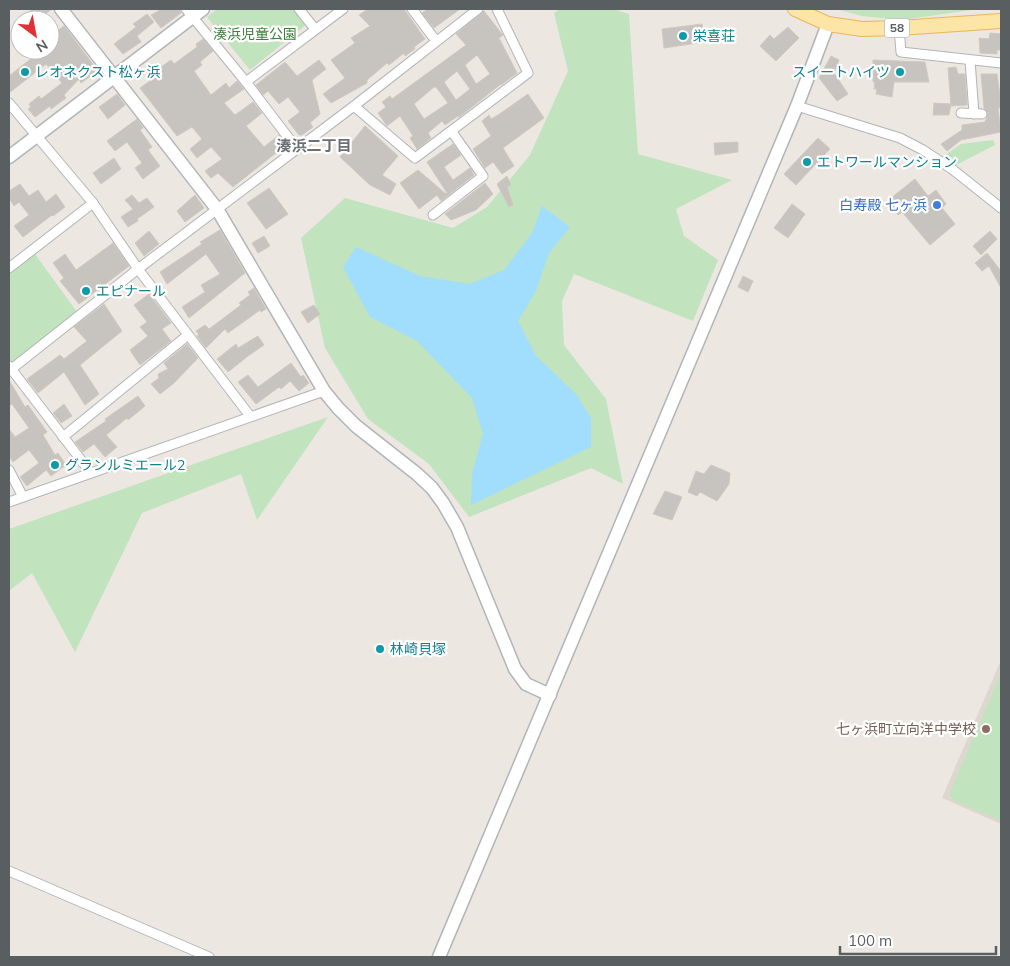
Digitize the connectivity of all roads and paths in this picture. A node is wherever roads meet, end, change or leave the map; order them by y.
1 (61, 9) edge
2 (203, 9) edge
3 (299, 9) edge
4 (342, 9) edge
5 (412, 9) edge
6 (478, 9) edge
7 (497, 9) edge
8 (795, 9) edge
9 (189, 13) edge
10 (1001, 21) edge
11 (828, 24) junction
12 (899, 28) junction
13 (315, 29) junction
14 (436, 41) junction
15 (970, 60) junction
16 (1001, 63) edge
17 (114, 77) junction
18 (246, 82) junction
19 (9, 103) edge
20 (354, 106) junction
21 (797, 106) junction
22 (961, 114) dead end
23 (452, 132) junction
24 (35, 136) junction
25 (297, 149) junction
26 (9, 157) edge
27 (93, 203) junction
28 (1001, 208) edge
29 (217, 209) junction
30 (433, 214) dead end
31 (9, 268) edge
32 (138, 269) junction
33 (188, 336) junction
34 (10, 368) edge
35 (324, 391) junction
36 (250, 416) junction
37 (63, 437) junction
38 (9, 470) edge
39 (91, 473) junction
40 (23, 497) junction
41 (9, 502) edge
42 (550, 696) junction
43 (9, 871) edge
44 (209, 957) edge
45 (439, 957) edge

1 - 17 street
2 - 9 street
3 - 13 street
4 - 13 street
5 - 14 street
6 - 14 street
7 - 23 street
8 - 11 main road, 58
9 - 17 street
9 - 18 street
10 - 12 main road, 58
11 - 12 main road, 58
11 - 21 street
12 - 15 street
13 - 18 street
14 - 20 street
15 - 16 street
15 - 22 street
17 - 24 street
17 - 29 street
18 - 25 street
19 - 24 street
20 - 23 street
20 - 25 street
21 - 28 street
21 - 42 street
23 - 30 street
24 - 26 street
24 - 27 street
25 - 29 street
27 - 31 street
27 - 32 street
29 - 32 street
29 - 35 street
32 - 33 street
32 - 34 street
33 - 36 street
33 - 37 street
34 - 37 street
35 - 36 street
35 - 42 street
36 - 39 street
37 - 39 street
38 - 40 street
39 - 40 street
40 - 41 street
42 - 45 street
43 - 44 street

